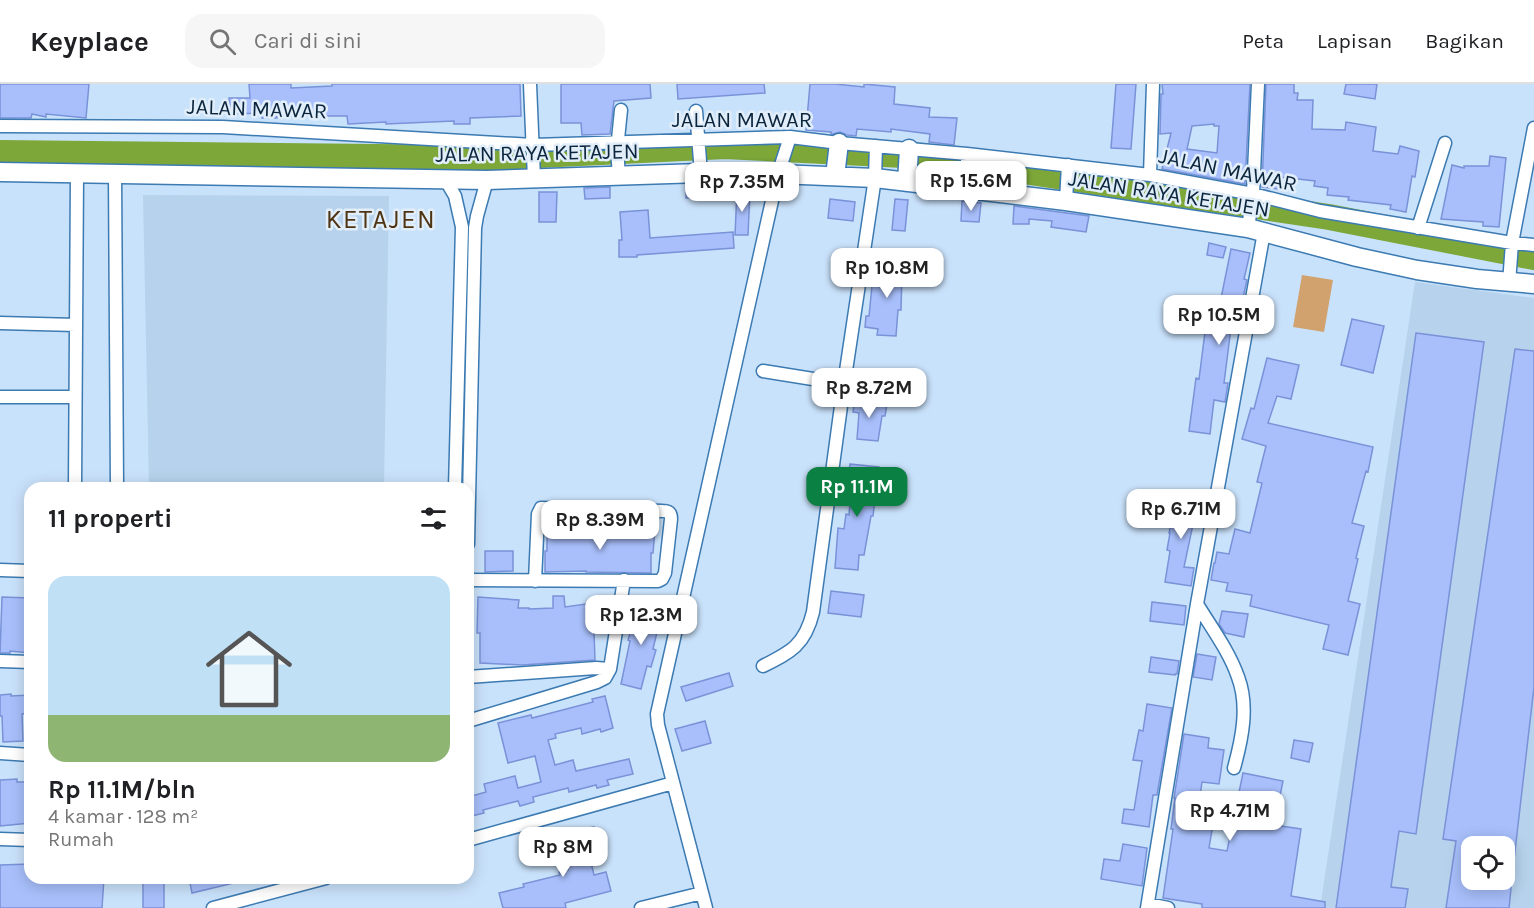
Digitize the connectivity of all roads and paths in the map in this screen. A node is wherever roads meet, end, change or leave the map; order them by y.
1 (530, 84) edge
2 (1153, 84) edge
3 (1258, 84) edge
4 (621, 110) dead end
5 (696, 111) dead end
6 (0, 126) edge
7 (1534, 128) edge
8 (789, 141) junction
9 (1445, 143) dead end
10 (698, 144) junction
11 (617, 146) junction
12 (533, 148) junction
13 (876, 149) junction
14 (909, 150) junction
15 (967, 157) junction
16 (837, 159) junction
17 (700, 167) junction
18 (780, 168) junction
19 (1068, 168) junction
20 (0, 172) edge
21 (618, 172) junction
22 (875, 172) junction
23 (115, 173) junction
24 (76, 174) junction
25 (1150, 175) junction
26 (533, 176) junction
27 (907, 177) junction
28 (445, 179) junction
29 (487, 180) junction
30 (966, 182) junction
31 (1066, 194) junction
32 (1252, 199) junction
33 (1254, 226) junction
34 (462, 227) junction
35 (475, 228) junction
36 (1418, 228) junction
37 (1534, 245) edge
38 (1512, 247) junction
39 (1509, 277) junction
40 (1534, 284) edge
41 (0, 323) edge
42 (76, 325) junction
43 (763, 371) dead end
44 (844, 384) junction
45 (75, 397) junction
46 (0, 398) edge
47 (75, 482) edge
48 (117, 482) edge
49 (455, 482) edge
50 (469, 482) edge
51 (0, 570) edge
52 (24, 571) edge
53 (474, 580) edge
54 (624, 580) junction
55 (535, 581) junction
56 (1197, 604) junction
57 (0, 661) edge
58 (24, 662) edge
59 (763, 666) dead end
60 (610, 669) junction
61 (474, 677) edge
62 (474, 719) edge
63 (0, 753) edge
64 (24, 755) edge
65 (1234, 768) dead end
66 (673, 783) junction
67 (474, 838) edge
68 (0, 839) edge
69 (24, 840) edge
70 (303, 884) edge
71 (702, 893) junction
72 (1147, 906) edge
73 (213, 908) edge
74 (641, 908) edge
75 (705, 908) edge
76 (1168, 908) edge

1 - 12 street
2 - 25 street
3 - 32 street
4 - 11 street
5 - 10 street
6 - 12 street, JALAN MAWAR
7 - 38 street
8 - 10 street, JALAN MAWAR
8 - 16 street, JALAN MAWAR
8 - 18 street
9 - 36 street
10 - 11 street, JALAN MAWAR
10 - 17 street
11 - 12 street, JALAN MAWAR
11 - 21 street
12 - 26 street
13 - 14 street, JALAN MAWAR
13 - 16 street, JALAN MAWAR
13 - 22 street
14 - 15 street, JALAN MAWAR
14 - 27 street
15 - 19 street, JALAN MAWAR
15 - 30 street
16 - 18 street, JALAN RAYA KETAJEN
16 - 22 street, JALAN RAYA KETAJEN
17 - 18 street, JALAN RAYA KETAJEN
17 - 21 street, JALAN RAYA KETAJEN
18 - 66 street
19 - 25 street, JALAN MAWAR
19 - 31 street
20 - 24 street, JALAN RAYA KETAJEN
21 - 26 street, JALAN RAYA KETAJEN
22 - 27 street, JALAN RAYA KETAJEN
22 - 44 street
23 - 24 street, JALAN RAYA KETAJEN
23 - 28 street, JALAN RAYA KETAJEN
23 - 48 street
24 - 42 street
25 - 32 street, JALAN MAWAR
26 - 29 street, JALAN RAYA KETAJEN
27 - 30 street, JALAN RAYA KETAJEN
28 - 29 street, JALAN RAYA KETAJEN
28 - 34 street
29 - 35 street
30 - 31 street, JALAN RAYA KETAJEN
31 - 33 street, JALAN RAYA KETAJEN
32 - 33 street
32 - 36 street, JALAN MAWAR
33 - 39 street, JALAN RAYA KETAJEN
33 - 56 street
34 - 35 street
34 - 49 street
35 - 50 street
36 - 38 street, JALAN MAWAR
37 - 38 street, JALAN MAWAR
38 - 39 street
39 - 40 street, JALAN RAYA KETAJEN
41 - 42 street
42 - 45 street
43 - 44 street
44 - 59 street
45 - 46 street
45 - 47 street
51 - 52 street
53 - 55 street
54 - 55 street
54 - 55 street
54 - 60 street
56 - 65 street
56 - 72 street
57 - 58 street
60 - 61 street
60 - 62 street
63 - 64 street
66 - 67 street
66 - 71 street
68 - 69 street
70 - 73 street
71 - 74 street
71 - 75 street
72 - 76 street

